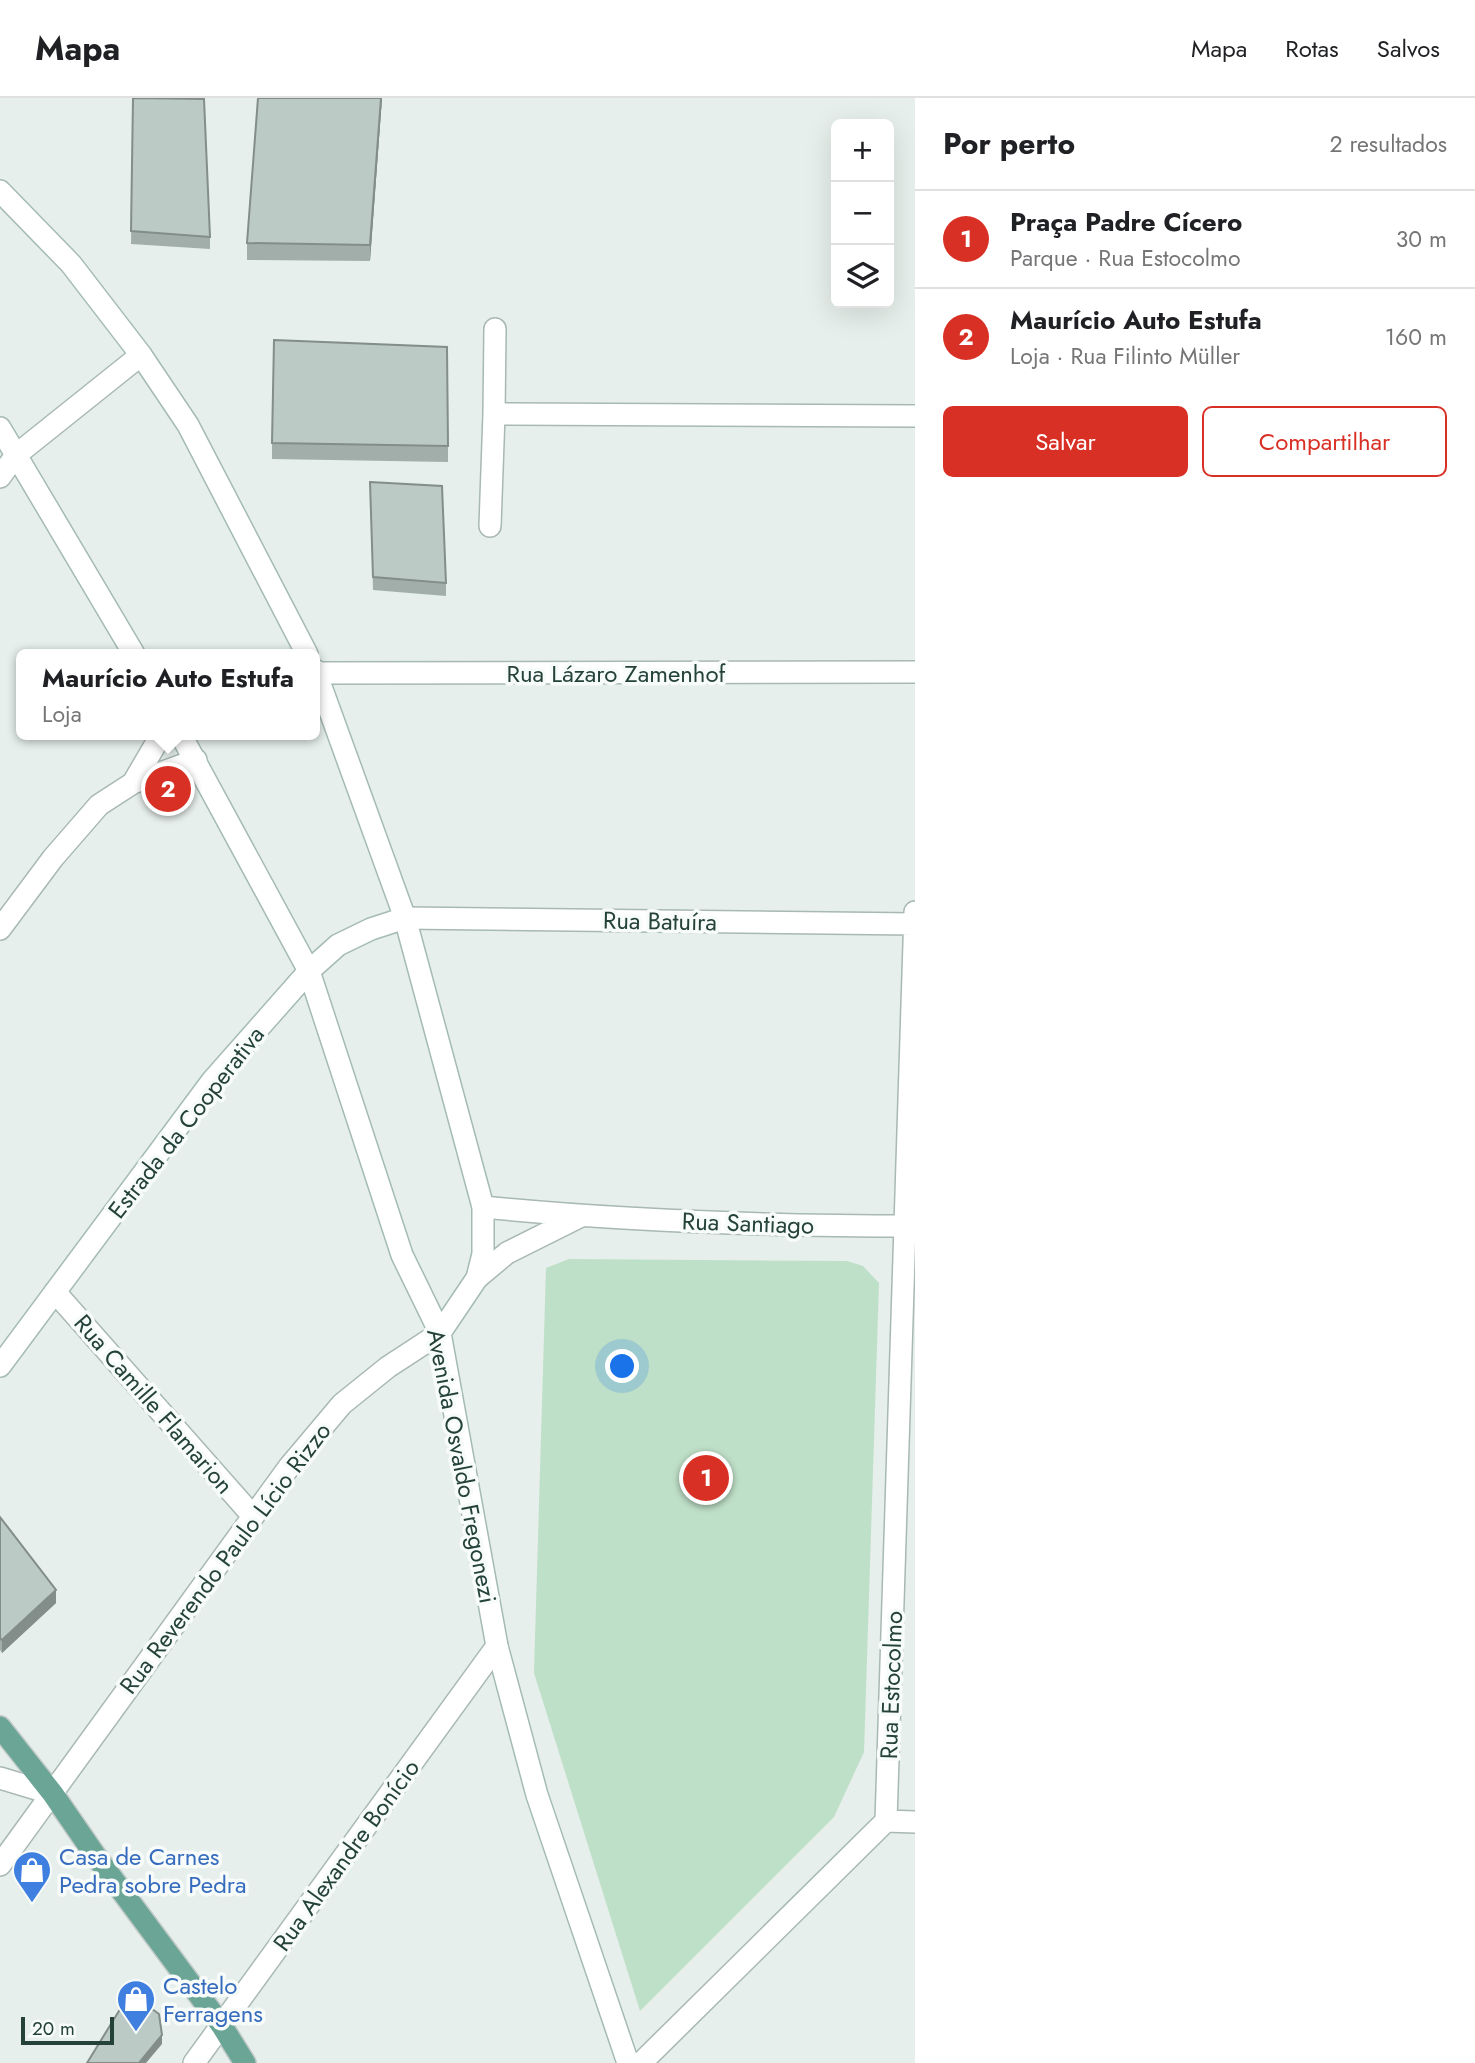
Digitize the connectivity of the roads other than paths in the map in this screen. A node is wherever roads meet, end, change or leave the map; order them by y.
1 (0, 191) edge
2 (495, 329) dead end
3 (141, 355) junction
4 (494, 414) junction
5 (915, 416) edge
6 (0, 428) edge
7 (16, 455) junction
8 (0, 477) edge
9 (490, 526) dead end
10 (131, 649) edge
11 (304, 649) edge
12 (320, 666) edge
13 (915, 672) edge
14 (320, 685) edge
15 (158, 740) edge
16 (184, 740) edge
17 (196, 760) junction
18 (133, 783) junction
19 (405, 918) junction
20 (915, 920) edge
21 (0, 929) edge
22 (309, 971) junction
23 (483, 1207) junction
24 (581, 1216) junction
25 (910, 1226) edge
26 (477, 1278) junction
27 (55, 1292) junction
28 (440, 1332) junction
29 (0, 1366) edge
30 (252, 1515) junction
31 (906, 1520) edge
32 (497, 1647) junction
33 (0, 1727) edge
34 (0, 1778) edge
35 (53, 1794) junction
36 (886, 1821) junction
37 (915, 1822) edge
38 (0, 1865) edge
39 (222, 2026) junction
40 (194, 2063) edge
41 (245, 2063) edge
42 (628, 2063) edge
43 (641, 2063) edge

1 - 3 street
2 - 4 street
3 - 7 street
3 - 11 street
4 - 5 street
4 - 9 street
6 - 7 street
7 - 8 street
7 - 10 street
12 - 13 street, Rua Lázaro Zamenhof
14 - 19 street
15 - 18 street
16 - 17 street, Avenida Osvaldo Fregonezi
17 - 18 street
17 - 22 street, Avenida Osvaldo Fregonezi
18 - 21 street
19 - 20 street, Rua Batuíra
19 - 22 street, Estrada da Cooperativa
19 - 23 street
20 - 25 street, Rua Estocolmo
22 - 27 street, Estrada da Cooperativa
22 - 28 street, Avenida Osvaldo Fregonezi
23 - 24 street, Rua Santiago
23 - 26 street
24 - 25 street, Rua Santiago
24 - 26 street, Rua Santiago
25 - 31 street, Rua Estocolmo
26 - 28 street, Rua Reverendo Paulo Lício Rizzo
27 - 29 street, Estrada da Cooperativa
27 - 30 street, Rua Camille Flamarion
28 - 30 street, Rua Reverendo Paulo Lício Rizzo
28 - 32 street, Avenida Osvaldo Fregonezi
30 - 35 street, Rua Reverendo Paulo Lício Rizzo
31 - 36 street, Rua Estocolmo
32 - 39 street, Rua Alexandre Bonício
32 - 42 street, Avenida Osvaldo Fregonezi
33 - 35 main road
34 - 35 street
35 - 38 street, Rua Reverendo Paulo Lício Rizzo
35 - 39 main road
36 - 37 street
36 - 43 street
39 - 40 street, Rua Alexandre Bonício
39 - 41 main road

